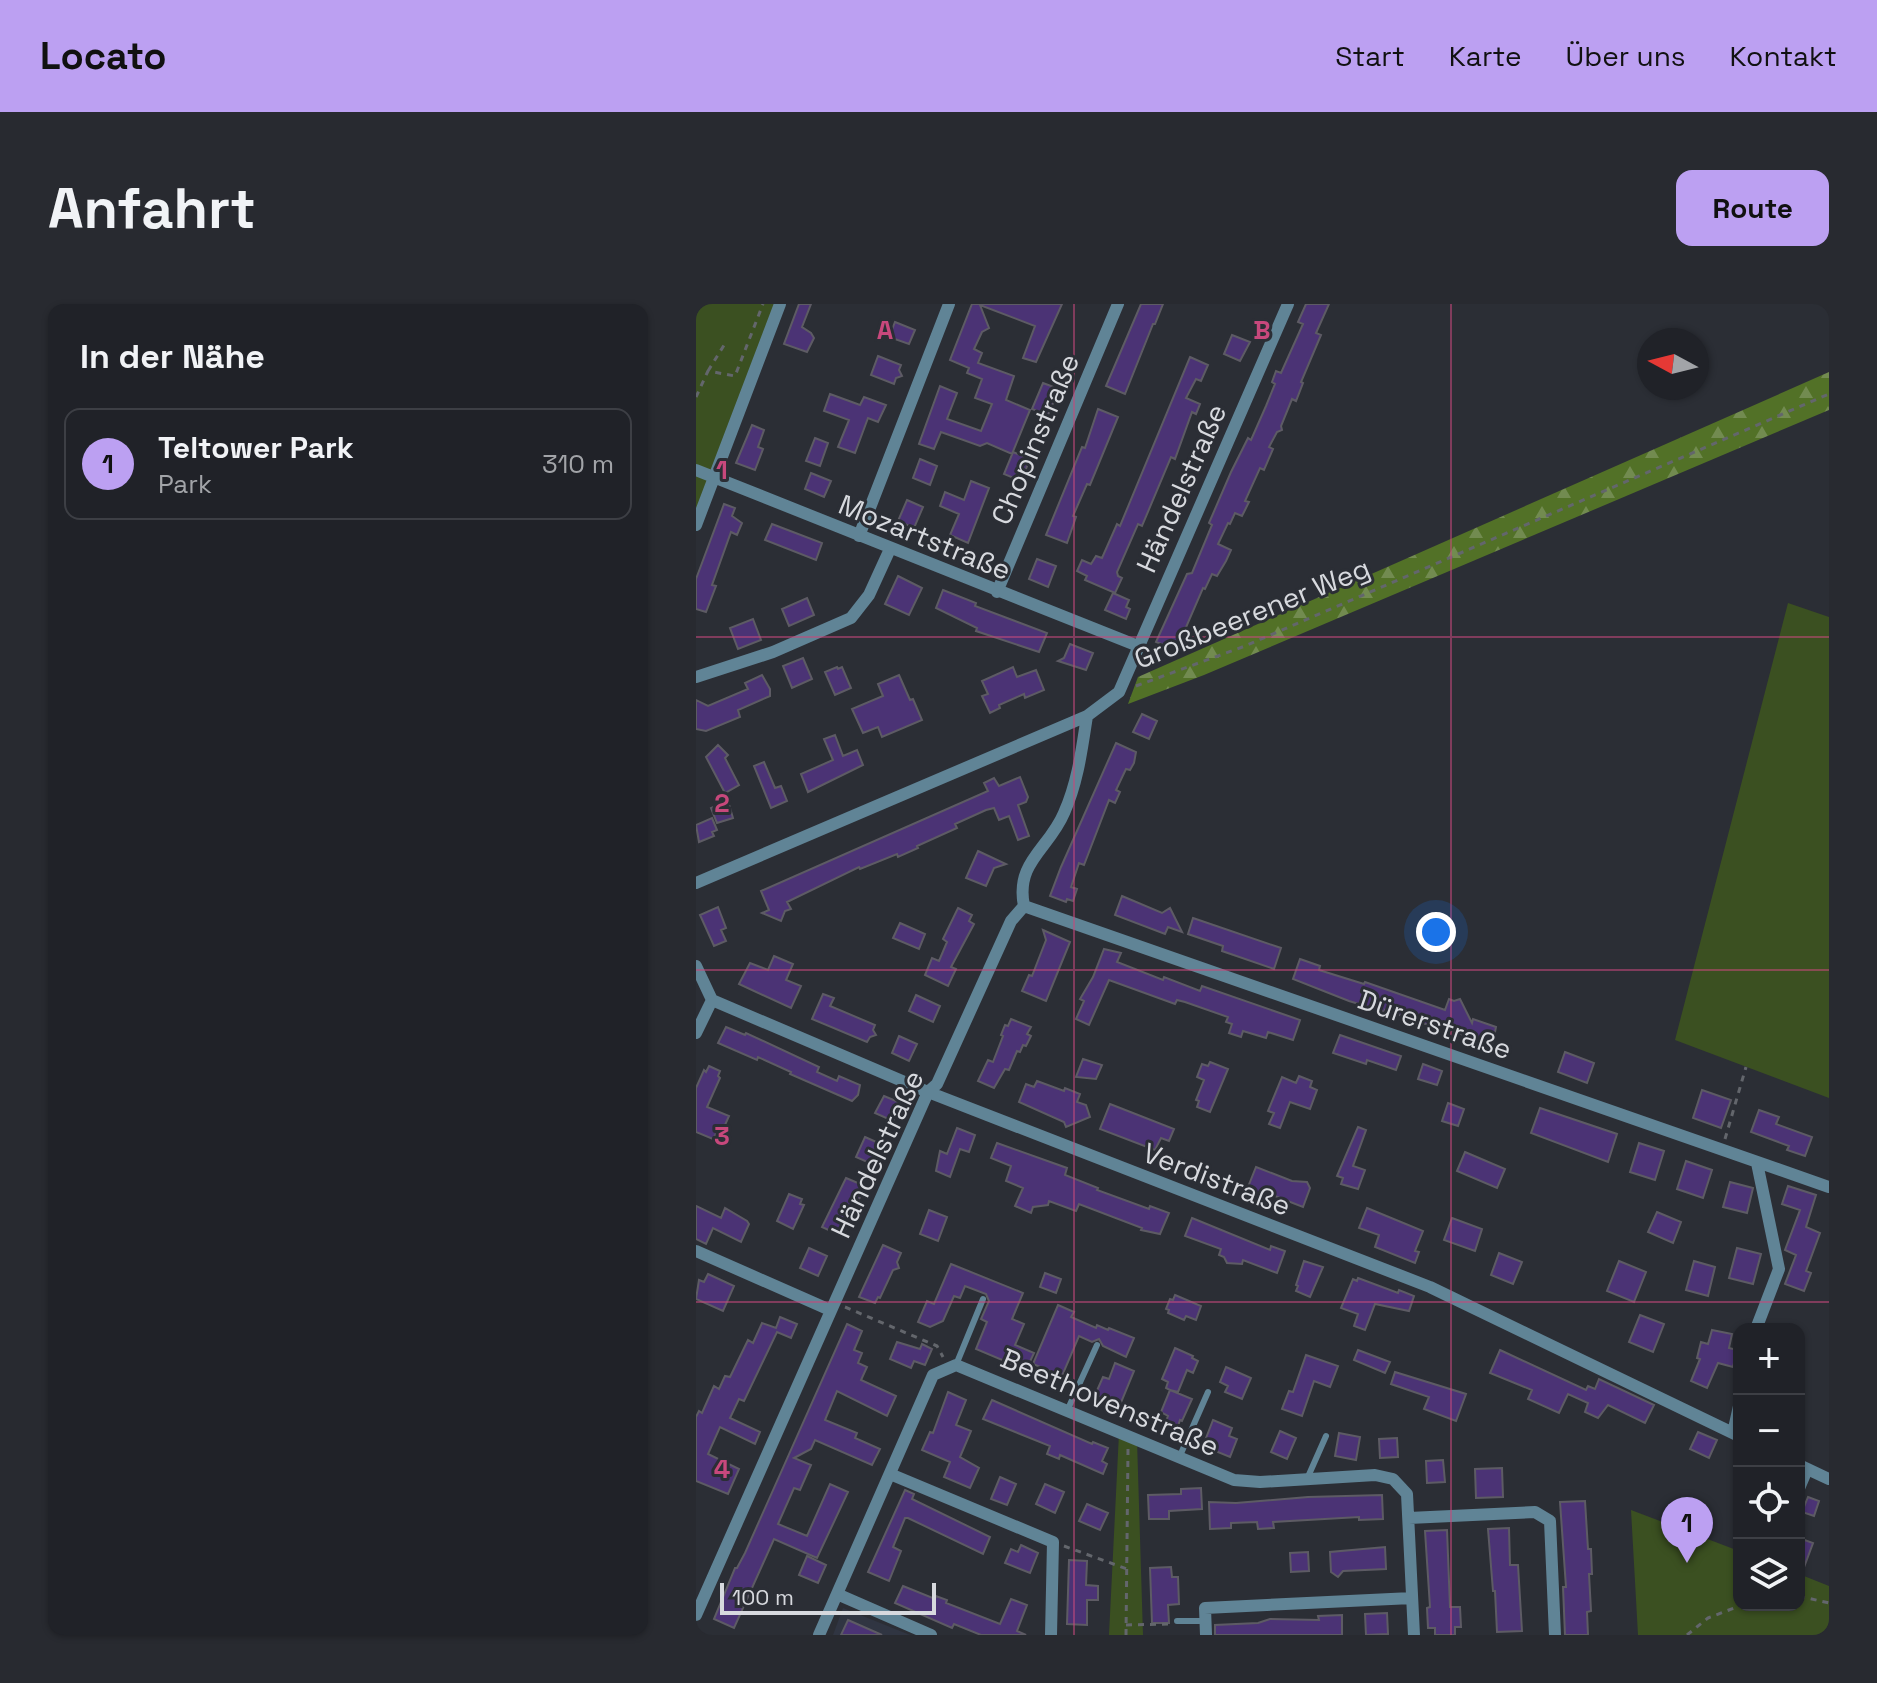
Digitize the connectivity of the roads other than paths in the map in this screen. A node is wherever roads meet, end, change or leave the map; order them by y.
1 (780, 304) edge
2 (949, 304) edge
3 (1118, 304) edge
4 (1288, 304) edge
5 (696, 470) edge
6 (712, 477) junction
7 (696, 525) edge
8 (859, 536) junction
9 (890, 549) junction
10 (997, 592) junction
11 (1138, 646) junction
12 (696, 677) edge
13 (1119, 692) joint
14 (1087, 716) junction
15 (696, 883) edge
16 (1024, 906) junction
17 (696, 966) edge
18 (712, 1000) junction
19 (696, 1033) edge
20 (928, 1092) junction
21 (1757, 1163) junction
22 (1829, 1187) edge
23 (696, 1251) edge
24 (983, 1299) dead end
25 (832, 1306) junction
26 (1758, 1323) edge
27 (1097, 1345) dead end
28 (956, 1365) junction
29 (1208, 1392) dead end
30 (1067, 1411) junction
31 (1733, 1433) edge
32 (1326, 1436) dead end
33 (1179, 1458) junction
34 (1805, 1468) edge
35 (890, 1474) junction
36 (1307, 1479) junction
37 (1829, 1479) edge
38 (1409, 1518) junction
39 (837, 1594) junction
40 (1412, 1598) junction
41 (696, 1615) edge
42 (1177, 1621) road end
43 (1206, 1621) junction
44 (819, 1635) edge
45 (931, 1635) edge
46 (1051, 1635) edge
47 (1206, 1635) edge
48 (1414, 1635) edge
49 (1555, 1635) edge

1 - 6 street
2 - 8 street
3 - 10 street, Chopinstraße
4 - 11 street, Händelstraße
5 - 6 street, Mozartstraße
6 - 7 street
6 - 8 street, Mozartstraße
8 - 9 street, Mozartstraße
9 - 10 street, Mozartstraße
9 - 12 street
10 - 11 street, Mozartstraße
11 - 13 street, Händelstraße
13 - 14 street, Großbeerener Weg
14 - 15 street, Großbeerener Weg
14 - 16 street, Händelstraße
16 - 20 street, Händelstraße
16 - 21 street, Dürerstraße
17 - 18 street
18 - 19 street
18 - 20 street, Verdistraße
20 - 25 street, Händelstraße
20 - 31 street, Verdistraße
21 - 22 street, Dürerstraße
21 - 26 street
23 - 25 street
24 - 28 lane
25 - 41 street, Händelstraße
27 - 30 lane
28 - 30 street, Beethovenstraße
28 - 35 street, Beethovenstraße
29 - 33 lane
30 - 33 street, Beethovenstraße
32 - 36 lane
33 - 36 street, Beethovenstraße
34 - 37 street
35 - 39 street, Beethovenstraße
35 - 46 street
36 - 38 street, Beethovenstraße
38 - 40 street, Beethovenstraße
38 - 49 street
39 - 44 street, Beethovenstraße
39 - 45 street
40 - 43 street
40 - 48 street, Beethovenstraße
42 - 43 lane
43 - 47 street

